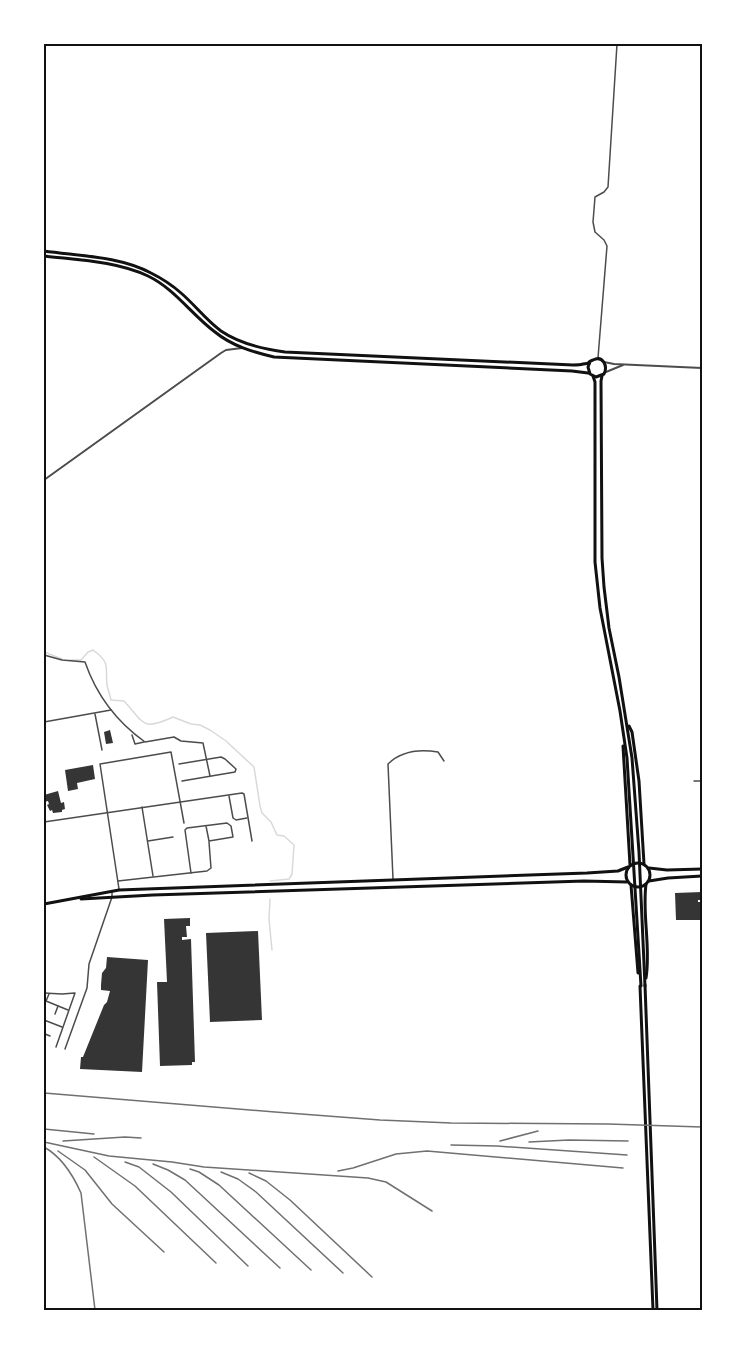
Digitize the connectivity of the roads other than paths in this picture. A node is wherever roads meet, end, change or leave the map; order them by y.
1 (617, 44) edge
2 (44, 251) edge
3 (44, 256) edge
4 (242, 348) junction
5 (598, 359) junction
6 (590, 362) junction
7 (604, 362) junction
8 (625, 365) junction
9 (702, 368) edge
10 (606, 372) junction
11 (592, 375) junction
12 (602, 376) junction
13 (44, 480) edge
14 (44, 655) edge
15 (111, 710) junction
16 (95, 713) junction
17 (44, 722) edge
18 (625, 723) junction
19 (131, 732) junction
20 (145, 742) junction
21 (102, 750) dead end
22 (207, 759) junction
23 (444, 761) dead end
24 (179, 764) dead end
25 (210, 776) junction
26 (182, 781) dead end
27 (694, 781) dead end
28 (702, 781) edge
29 (229, 794) junction
30 (179, 801) junction
31 (142, 807) junction
32 (107, 813) junction
33 (248, 818) junction
34 (44, 822) edge
35 (184, 823) dead end
36 (206, 826) junction
37 (173, 837) dead end
38 (148, 841) junction
39 (209, 841) junction
40 (252, 841) dead end
41 (644, 864) junction
42 (629, 866) junction
43 (649, 868) junction
44 (702, 869) edge
45 (191, 873) junction
46 (702, 876) edge
47 (153, 877) junction
48 (394, 880) junction
49 (118, 881) junction
50 (629, 883) junction
51 (647, 883) junction
52 (153, 888) junction
53 (119, 890) junction
54 (112, 891) junction
55 (153, 895) junction
56 (112, 897) junction
57 (67, 900) junction
58 (44, 904) edge
59 (643, 986) junction
60 (44, 993) edge
61 (49, 993) junction
62 (46, 1001) junction
63 (44, 1006) edge
64 (58, 1006) junction
65 (69, 1010) junction
66 (55, 1014) dead end
67 (44, 1020) edge
68 (63, 1027) junction
69 (44, 1036) edge
70 (50, 1036) dead end
71 (56, 1047) dead end
72 (65, 1049) dead end
73 (655, 1311) edge

1 - 5 street
2 - 6 highway
3 - 4 highway
4 - 11 highway
4 - 13 street
5 - 6 highway
5 - 7 highway
6 - 11 highway
7 - 8 street
7 - 10 highway
8 - 9 street
8 - 10 street
10 - 12 highway
11 - 12 highway
11 - 18 highway
12 - 18 highway
14 - 15 street
15 - 16 street
15 - 19 street
16 - 17 street
16 - 21 street
18 - 41 highway
18 - 42 highway
18 - 59 highway
18 - 59 highway
19 - 20 street
19 - 20 street
20 - 22 street
22 - 24 street
22 - 25 street
22 - 25 street
23 - 48 street
25 - 26 street
27 - 28 street
29 - 30 street
29 - 33 street
29 - 33 street
30 - 31 street
30 - 32 street
30 - 35 street
31 - 32 street
31 - 38 street
32 - 34 street
32 - 49 street
33 - 40 street
36 - 39 street
36 - 39 street
36 - 45 street
37 - 38 street
38 - 47 street
39 - 45 street
41 - 42 highway
41 - 43 highway
42 - 48 highway
42 - 50 highway
43 - 44 highway
43 - 51 highway
45 - 47 street
46 - 51 highway
47 - 49 street
48 - 52 highway
49 - 53 street
50 - 51 highway
50 - 55 highway
50 - 59 highway
51 - 59 highway
52 - 53 highway
52 - 55 highway
53 - 54 highway
54 - 56 street
54 - 57 highway
55 - 56 highway
56 - 57 highway
56 - 72 street
57 - 58 highway
59 - 73 highway
60 - 61 street
61 - 62 street
61 - 65 street
62 - 63 street
62 - 64 street
64 - 65 street
64 - 66 street
65 - 68 street
67 - 68 street
68 - 71 street
69 - 70 street

